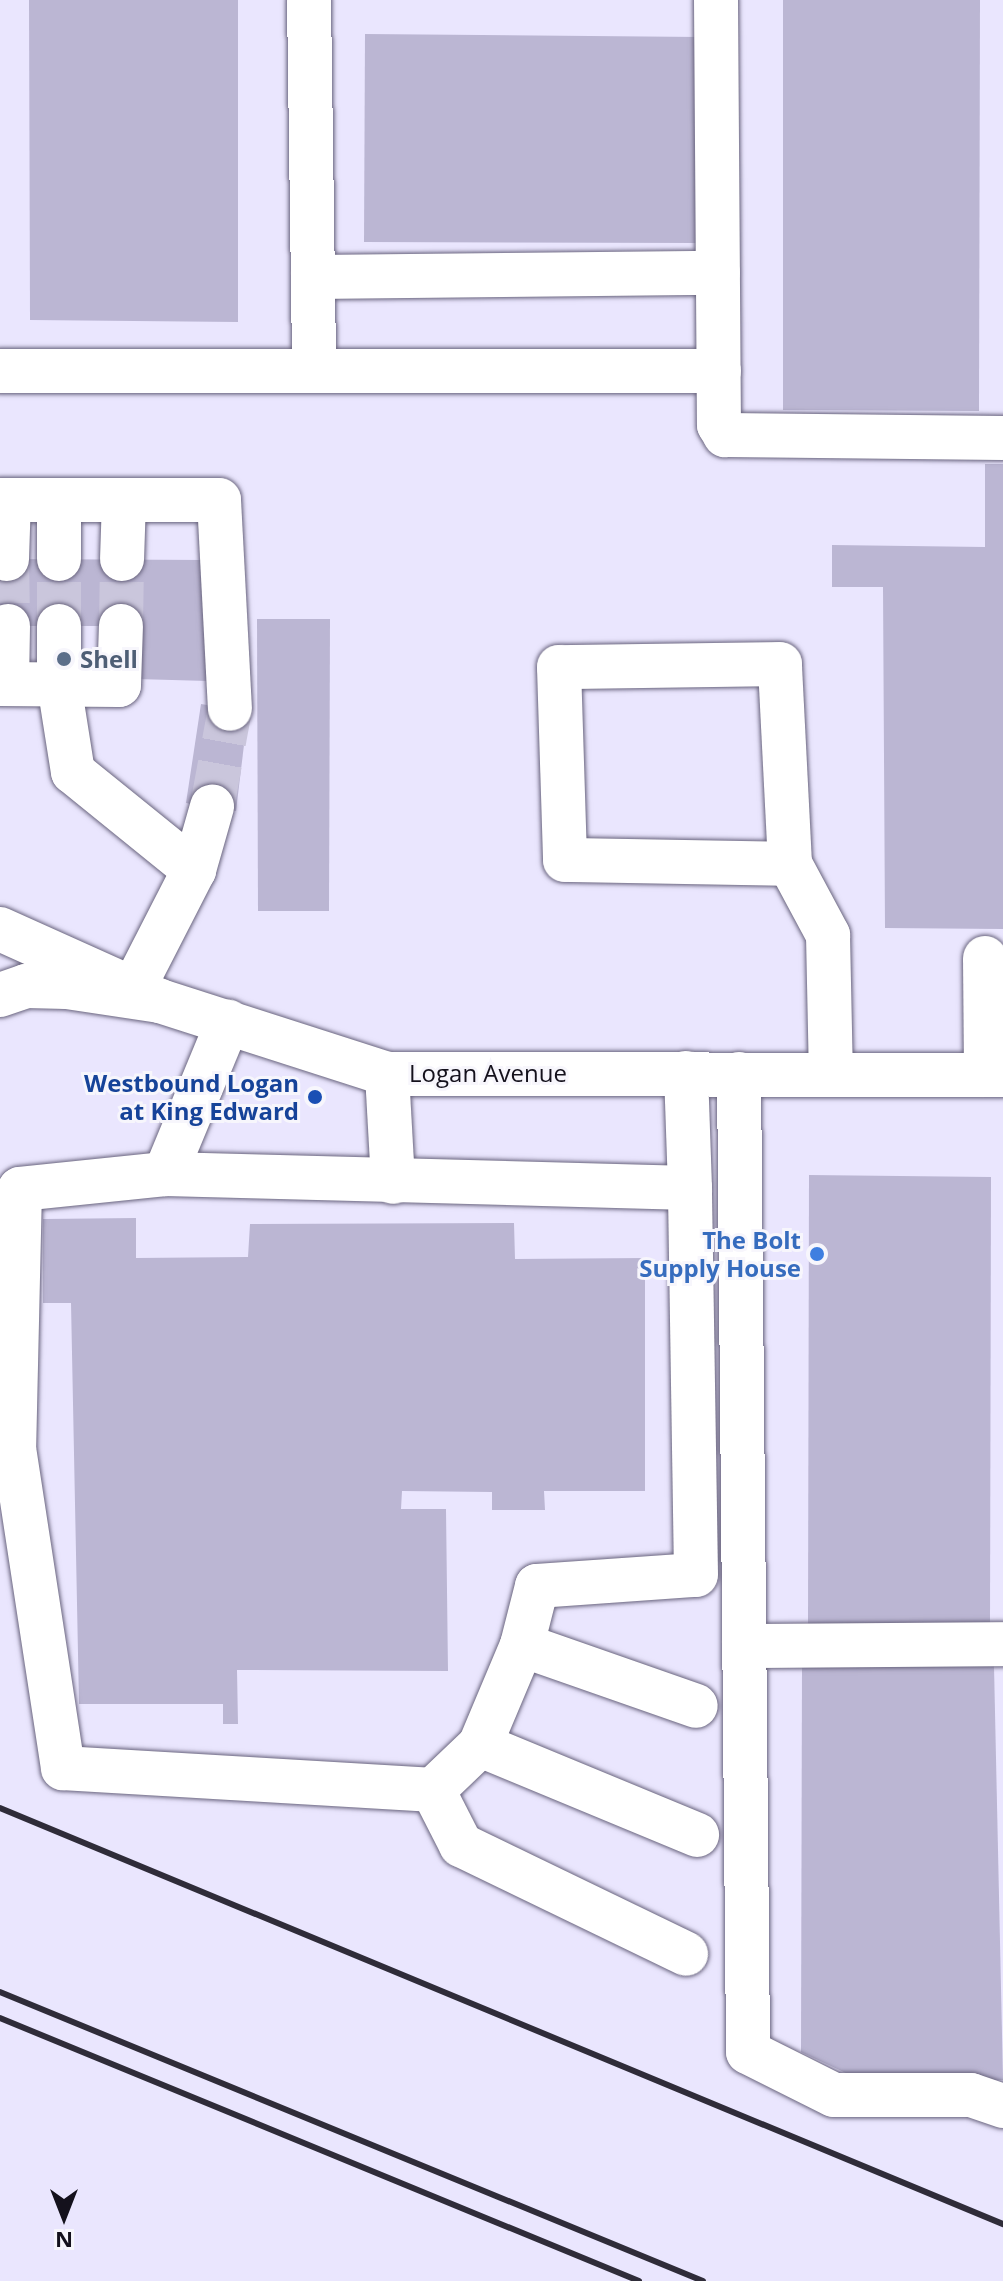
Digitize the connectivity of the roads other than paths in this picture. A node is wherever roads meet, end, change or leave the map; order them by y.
1 (309, 0) edge
2 (716, 0) edge
3 (718, 273) junction
4 (313, 277) junction
5 (0, 371) edge
6 (314, 371) junction
7 (719, 371) junction
8 (1003, 438) edge
9 (4, 500) edge
10 (59, 500) junction
11 (124, 500) junction
12 (7, 559) dead end
13 (59, 559) tunnel mouth
14 (122, 559) tunnel mouth
15 (8, 626) dead end
16 (59, 626) tunnel mouth
17 (121, 626) tunnel mouth
18 (4, 684) edge
19 (59, 684) junction
20 (230, 709) tunnel mouth
21 (212, 807) tunnel mouth
22 (790, 864) junction
23 (194, 870) junction
24 (0, 929) edge
25 (985, 958) dead end
26 (0, 995) edge
27 (147, 995) junction
28 (228, 1022) junction
29 (686, 1073) junction
30 (387, 1074) junction
31 (739, 1074) junction
32 (831, 1074) junction
33 (994, 1075) edge
34 (165, 1174) junction
35 (393, 1182) junction
36 (690, 1188) junction
37 (1003, 1644) edge
38 (522, 1645) junction
39 (744, 1646) junction
40 (696, 1706) dead end
41 (480, 1745) junction
42 (433, 1790) junction
43 (697, 1835) dead end
44 (686, 1954) dead end
45 (1003, 2106) edge

1 - 4 street
2 - 3 street
3 - 4 street
3 - 7 street
4 - 6 street
5 - 6 street
6 - 7 street
7 - 8 street
9 - 10 street
9 - 12 street
10 - 11 street
10 - 13 street
11 - 14 street
11 - 20 street
15 - 18 street
16 - 19 street
17 - 19 street
18 - 19 street
19 - 23 street
21 - 23 street
22 - 22 street
22 - 32 street
23 - 27 street
24 - 27 street, Logan Avenue
25 - 33 street
26 - 27 street
27 - 28 street, Logan Avenue
28 - 30 street, Logan Avenue
28 - 34 street
29 - 30 street, Logan Avenue
29 - 31 street, Logan Avenue
29 - 36 street
30 - 35 street
31 - 32 street, Logan Avenue
31 - 39 street
32 - 33 street, Logan Avenue
34 - 35 street
34 - 42 street
35 - 36 street
36 - 38 street
37 - 39 street
38 - 40 street
38 - 41 street
39 - 45 street
41 - 42 street
41 - 43 street
42 - 44 street

